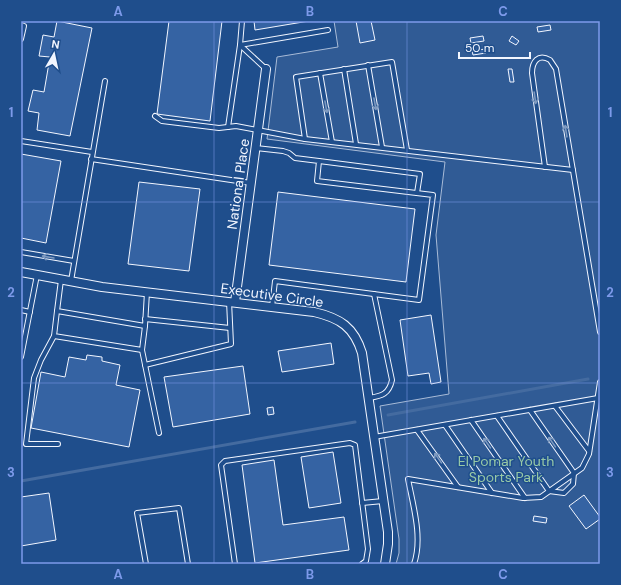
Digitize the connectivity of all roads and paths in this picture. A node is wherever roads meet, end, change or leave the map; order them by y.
1 (242, 21) edge
2 (21, 25) edge
3 (328, 30) dead end
4 (21, 40) edge
5 (240, 45) junction
6 (368, 65) junction
7 (266, 69) joint
8 (344, 69) junction
9 (320, 73) junction
10 (105, 81) dead end
11 (155, 116) dead end
12 (228, 127) junction
13 (258, 131) junction
14 (305, 139) junction
15 (21, 141) edge
16 (332, 142) junction
17 (356, 144) junction
18 (382, 147) junction
19 (256, 148) junction
20 (407, 150) junction
21 (92, 152) junction
22 (91, 159) junction
23 (319, 161) junction
24 (545, 167) junction
25 (573, 170) junction
26 (251, 183) junction
27 (417, 193) junction
28 (21, 252) edge
29 (74, 261) junction
30 (21, 272) edge
31 (37, 275) junction
32 (61, 279) junction
33 (71, 281) junction
34 (147, 292) junction
35 (374, 294) junction
36 (232, 301) junction
37 (272, 307) junction
38 (21, 310) edge
39 (57, 311) junction
40 (30, 312) junction
41 (145, 319) junction
42 (145, 326) junction
43 (230, 328) junction
44 (600, 332) edge
45 (54, 336) junction
46 (142, 350) junction
47 (21, 357) edge
48 (145, 365) junction
49 (600, 382) edge
50 (368, 398) junction
51 (598, 398) junction
52 (555, 406) junction
53 (530, 410) junction
54 (497, 416) junction
55 (471, 420) junction
56 (445, 425) junction
57 (417, 430) junction
58 (159, 433) dead end
59 (374, 437) junction
60 (58, 444) dead end
61 (590, 451) junction
62 (574, 473) junction
63 (458, 487) junction
64 (549, 491) junction
65 (492, 493) junction
66 (525, 498) junction
67 (383, 501) junction
68 (362, 503) junction
69 (146, 564) edge
70 (188, 564) edge
71 (235, 564) edge
72 (362, 564) edge
73 (385, 564) edge
74 (414, 564) edge

1 - 5 lane
2 - 4 lane
3 - 5 lane
5 - 7 lane
5 - 12 lane
6 - 8 lane
6 -> 18 lane
6 - 20 lane
7 - 13 street, National Place
8 - 9 lane
8 - 17 lane
9 - 14 lane
9 -> 16 lane
10 - 21 lane
11 - 12 lane
12 - 13 lane
13 - 14 lane
13 - 19 street, National Place
14 - 16 lane
15 - 21 lane
16 - 17 lane
17 - 18 lane
18 - 20 lane
19 - 23 lane
19 - 26 street, National Place
20 - 24 lane
21 - 22 lane
22 - 26 lane
22 - 29 lane
23 - 27 lane
23 - 27 lane
24 - 25 lane
25 -> 24 lane
25 - 44 lane
26 - 36 street, National Place
27 - 35 lane
29 -> 28 lane
29 - 33 lane
30 - 31 street, Executive Circle
31 - 32 street, Executive Circle
31 - 40 lane
32 - 33 street, Executive Circle
32 - 39 lane
33 - 34 street, Executive Circle
34 - 36 street, Executive Circle
34 - 41 lane
35 - 37 lane
35 - 50 lane
36 - 37 street, Executive Circle
36 - 43 lane
37 - 50 street, Executive Circle
38 - 40 lane
39 - 42 lane
39 - 45 lane
40 - 47 lane
41 - 42 lane
41 - 43 lane
42 - 46 lane
43 - 48 lane
45 - 46 lane
45 - 60 lane
46 - 48 lane
48 - 58 lane
49 - 51 lane
50 - 59 street, Executive Circle
51 - 52 lane
51 - 61 lane
52 - 53 lane
52 - 61 lane
53 - 54 lane
62 -> 53 lane
54 - 55 lane
54 - 64 lane
55 - 56 lane
66 -> 55 lane
56 - 57 lane
56 - 65 lane
57 - 59 lane
63 -> 57 lane
59 - 67 street, Executive Circle
61 - 62 lane
62 - 64 lane
62 - 64 lane
63 - 65 lane
63 - 74 lane
64 - 66 lane
65 - 66 lane
67 - 68 lane
67 - 73 street, Executive Circle
68 - 71 lane
68 - 72 lane
69 - 70 lane

